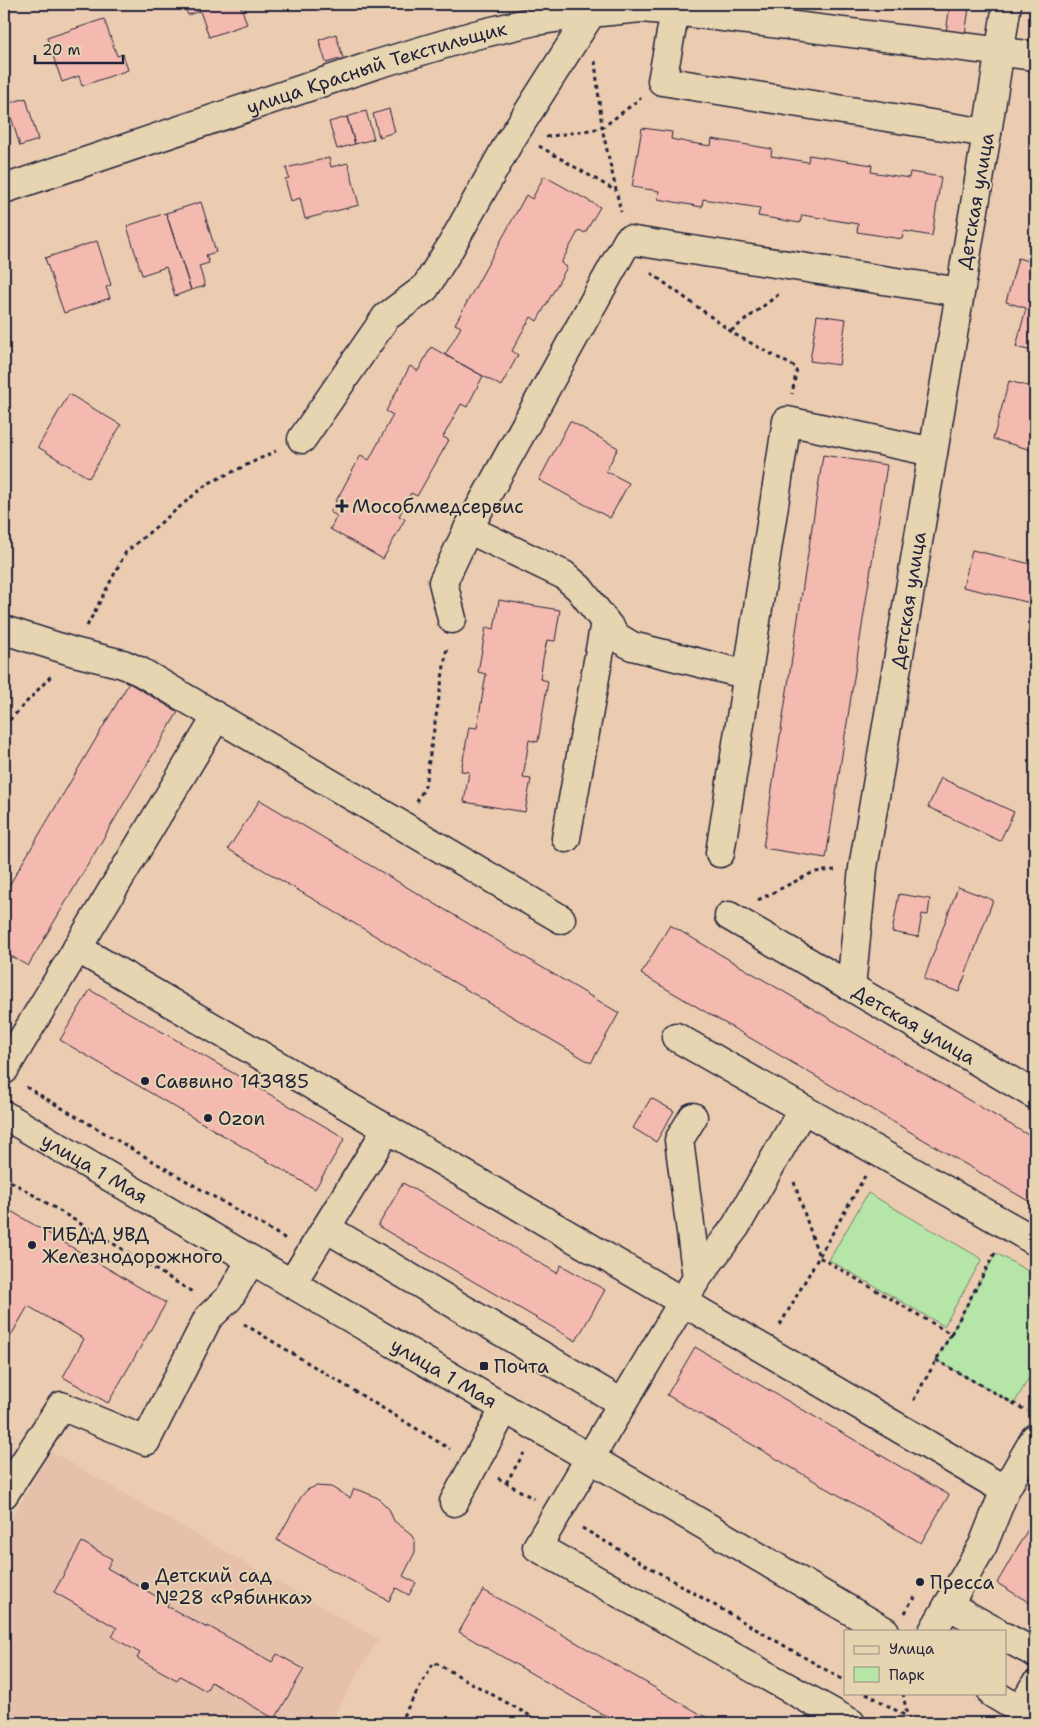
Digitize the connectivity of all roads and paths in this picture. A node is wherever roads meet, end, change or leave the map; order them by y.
1 (1007, 4) edge
2 (594, 8) edge
3 (675, 11) junction
4 (999, 50) junction
5 (1035, 56) edge
6 (662, 81) junction
7 (602, 128) junction
8 (987, 133) junction
9 (518, 142) junction
10 (4, 189) edge
11 (616, 191) junction
12 (628, 240) junction
13 (804, 268) junction
14 (960, 292) junction
15 (730, 332) junction
16 (787, 421) junction
17 (302, 440) joint
18 (933, 452) junction
19 (468, 529) junction
20 (452, 619) joint
21 (605, 622) junction
22 (4, 630) edge
23 (74, 652) junction
24 (748, 675) junction
25 (216, 718) junction
26 (4, 726) edge
27 (406, 828) junction
28 (566, 838) dead end
29 (720, 853) dead end
30 (863, 868) junction
31 (729, 916) joint
32 (561, 919) dead end
33 (78, 948) junction
34 (851, 988) junction
35 (676, 1037) dead end
36 (4, 1070) edge
37 (1035, 1095) edge
38 (803, 1109) junction
39 (4, 1114) edge
40 (692, 1117) dead end
41 (387, 1129) junction
42 (782, 1146) junction
43 (879, 1152) junction
44 (4, 1177) edge
45 (1010, 1227) junction
46 (326, 1228) junction
47 (1035, 1241) edge
48 (819, 1257) junction
49 (252, 1260) junction
50 (696, 1278) junction
51 (292, 1283) junction
52 (682, 1302) junction
53 (218, 1308) junction
54 (951, 1334) junction
55 (766, 1351) junction
56 (936, 1360) junction
57 (622, 1403) junction
58 (506, 1408) junction
59 (1028, 1411) dead end
60 (898, 1428) junction
61 (1035, 1438) edge
62 (589, 1457) junction
63 (474, 1464) junction
64 (1005, 1490) junction
65 (4, 1494) edge
66 (454, 1502) dead end
67 (557, 1513) junction
68 (948, 1605) junction
69 (883, 1630) edge
70 (934, 1630) edge
71 (993, 1630) edge
72 (1006, 1637) edge
73 (1035, 1653) edge
74 (844, 1680) edge
75 (1035, 1684) edge
76 (868, 1694) edge
77 (903, 1694) edge
78 (994, 1694) edge
79 (1028, 1714) edge
80 (907, 1717) junction
81 (399, 1723) edge
82 (543, 1723) edge
83 (851, 1723) edge
84 (918, 1723) edge

1 - 4 street, Детская улица
2 - 3 street, улица Красный Текстильщик
2 - 7 path
2 - 9 street
2 - 10 street, улица Красный Текстильщик
3 - 4 street, улица Красный Текстильщик
3 - 6 street
4 - 5 street, улица Красный Текстильщик
4 - 8 street, Детская улица
6 - 7 path
6 - 8 street
7 - 9 path
7 - 11 path
8 - 14 street, Детская улица
9 - 11 path
9 - 17 street
11 - 12 path
12 - 13 street
12 - 15 path
12 - 19 street
13 - 14 street
13 - 15 path
14 - 18 street, Детская улица
15 - 16 path
16 - 18 street
16 - 24 street
17 - 23 path
18 - 30 street, Детская улица
19 - 20 street
19 - 21 street
20 - 27 path
21 - 24 street
21 - 28 street
22 - 23 street
23 - 25 street
23 - 26 path
24 - 29 street
25 - 27 street
25 - 33 street
27 - 32 street
30 - 31 path
30 - 34 street, Детская улица
31 - 34 street
33 - 36 street
33 - 41 street
34 - 37 street, Детская улица
35 - 38 street
38 - 42 street
38 - 43 street
39 - 49 street, улица 1 Мая
40 - 50 street
41 - 46 street
41 - 52 street
42 - 48 path
42 - 50 street
43 - 45 street
43 - 48 path
44 - 53 path
45 - 47 street
45 - 54 path
46 - 51 street
46 - 57 street
48 - 54 path
48 - 55 path
49 - 51 street, улица 1 Мая
49 - 53 street
50 - 52 street
51 - 58 street, улица 1 Мая
52 - 55 street
52 - 57 street
53 - 63 path
53 - 65 street
54 - 56 path
55 - 60 street
56 - 59 path
56 - 60 path
57 - 62 street
58 - 62 street, улица 1 Мая
58 - 63 street
60 - 64 street
61 - 64 street
62 - 67 street
62 - 69 street, улица 1 Мая
63 - 66 street
63 - 67 path
64 - 68 street
67 - 74 path
67 - 83 street
68 - 70 street
68 - 71 street
72 - 73 street
75 - 79 street
76 - 80 path
77 - 80 path
78 - 79 street
80 - 84 path
81 - 82 path

